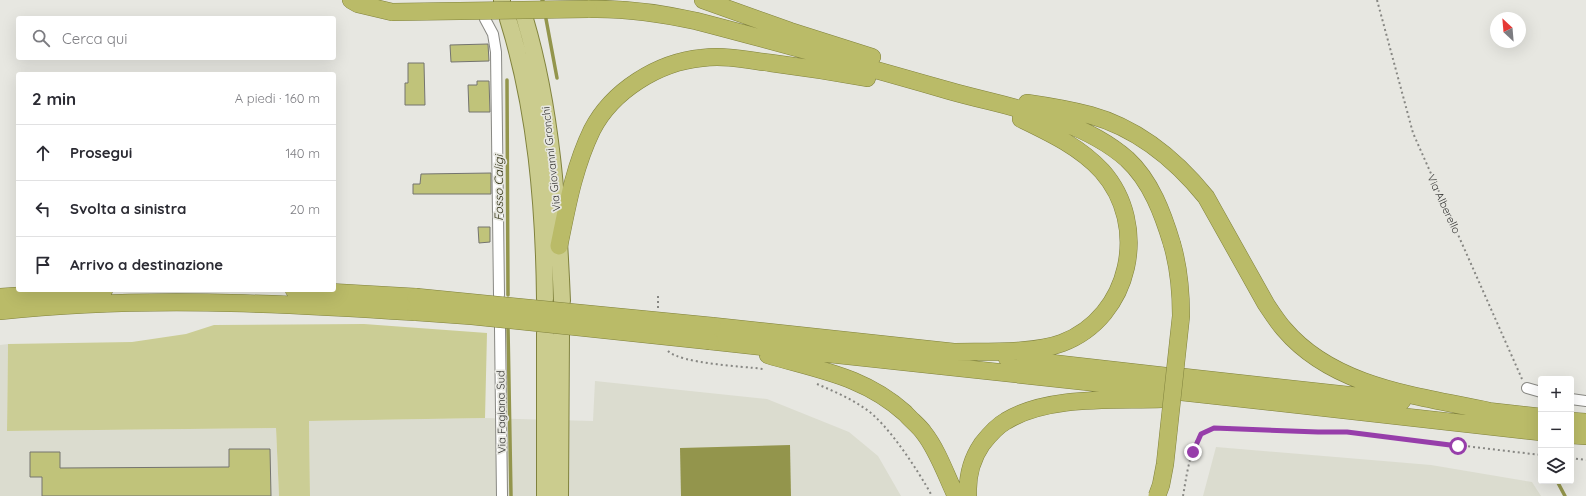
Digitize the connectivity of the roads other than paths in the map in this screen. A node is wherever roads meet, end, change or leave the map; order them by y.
1 (351, 0) edge
2 (703, 0) edge
3 (485, 19) dead end
4 (508, 19) dead end
5 (525, 19) dead end
6 (920, 82) junction
7 (975, 98) junction
8 (559, 246) junction
9 (74, 292) edge
10 (310, 292) edge
11 (499, 295) dead end
12 (0, 297) edge
13 (545, 299) dead end
14 (562, 300) dead end
15 (416, 305) junction
16 (0, 311) edge
17 (500, 328) dead end
18 (545, 333) dead end
19 (711, 334) junction
20 (561, 335) dead end
21 (732, 343) junction
22 (951, 352) junction
23 (1164, 388) junction
24 (1527, 388) road end
25 (1538, 391) edge
26 (1574, 399) edge
27 (1586, 401) edge
28 (1489, 411) junction
29 (1538, 417) edge
30 (1574, 421) edge
31 (1586, 422) edge
32 (1538, 432) edge
33 (1574, 435) edge
34 (1586, 436) edge
35 (502, 496) edge
36 (545, 496) edge
37 (560, 496) edge
38 (956, 496) edge
39 (968, 496) edge
40 (1157, 496) edge

1 - 6 highway, bridge
2 - 6 highway
3 - 11 street
4 - 13 main road, Via Giovanni Gronchi
5 - 8 main road, Via Giovanni Gronchi
6 - 7 highway
6 - 8 highway
7 - 22 highway
7 - 28 highway
7 - 40 highway, bridge
8 - 14 main road, Via Giovanni Gronchi
9 - 12 highway
10 - 15 highway
15 - 16 highway
15 - 19 highway, bridge
17 - 35 street, Via Fagiana Sud
18 - 36 main road
19 - 21 highway
19 - 22 highway
20 - 37 main road
21 - 23 highway
21 - 38 highway
22 - 23 highway
23 - 39 highway
24 - 25 street
26 - 27 street
28 - 29 highway
28 - 32 highway
30 - 31 highway
33 - 34 highway

